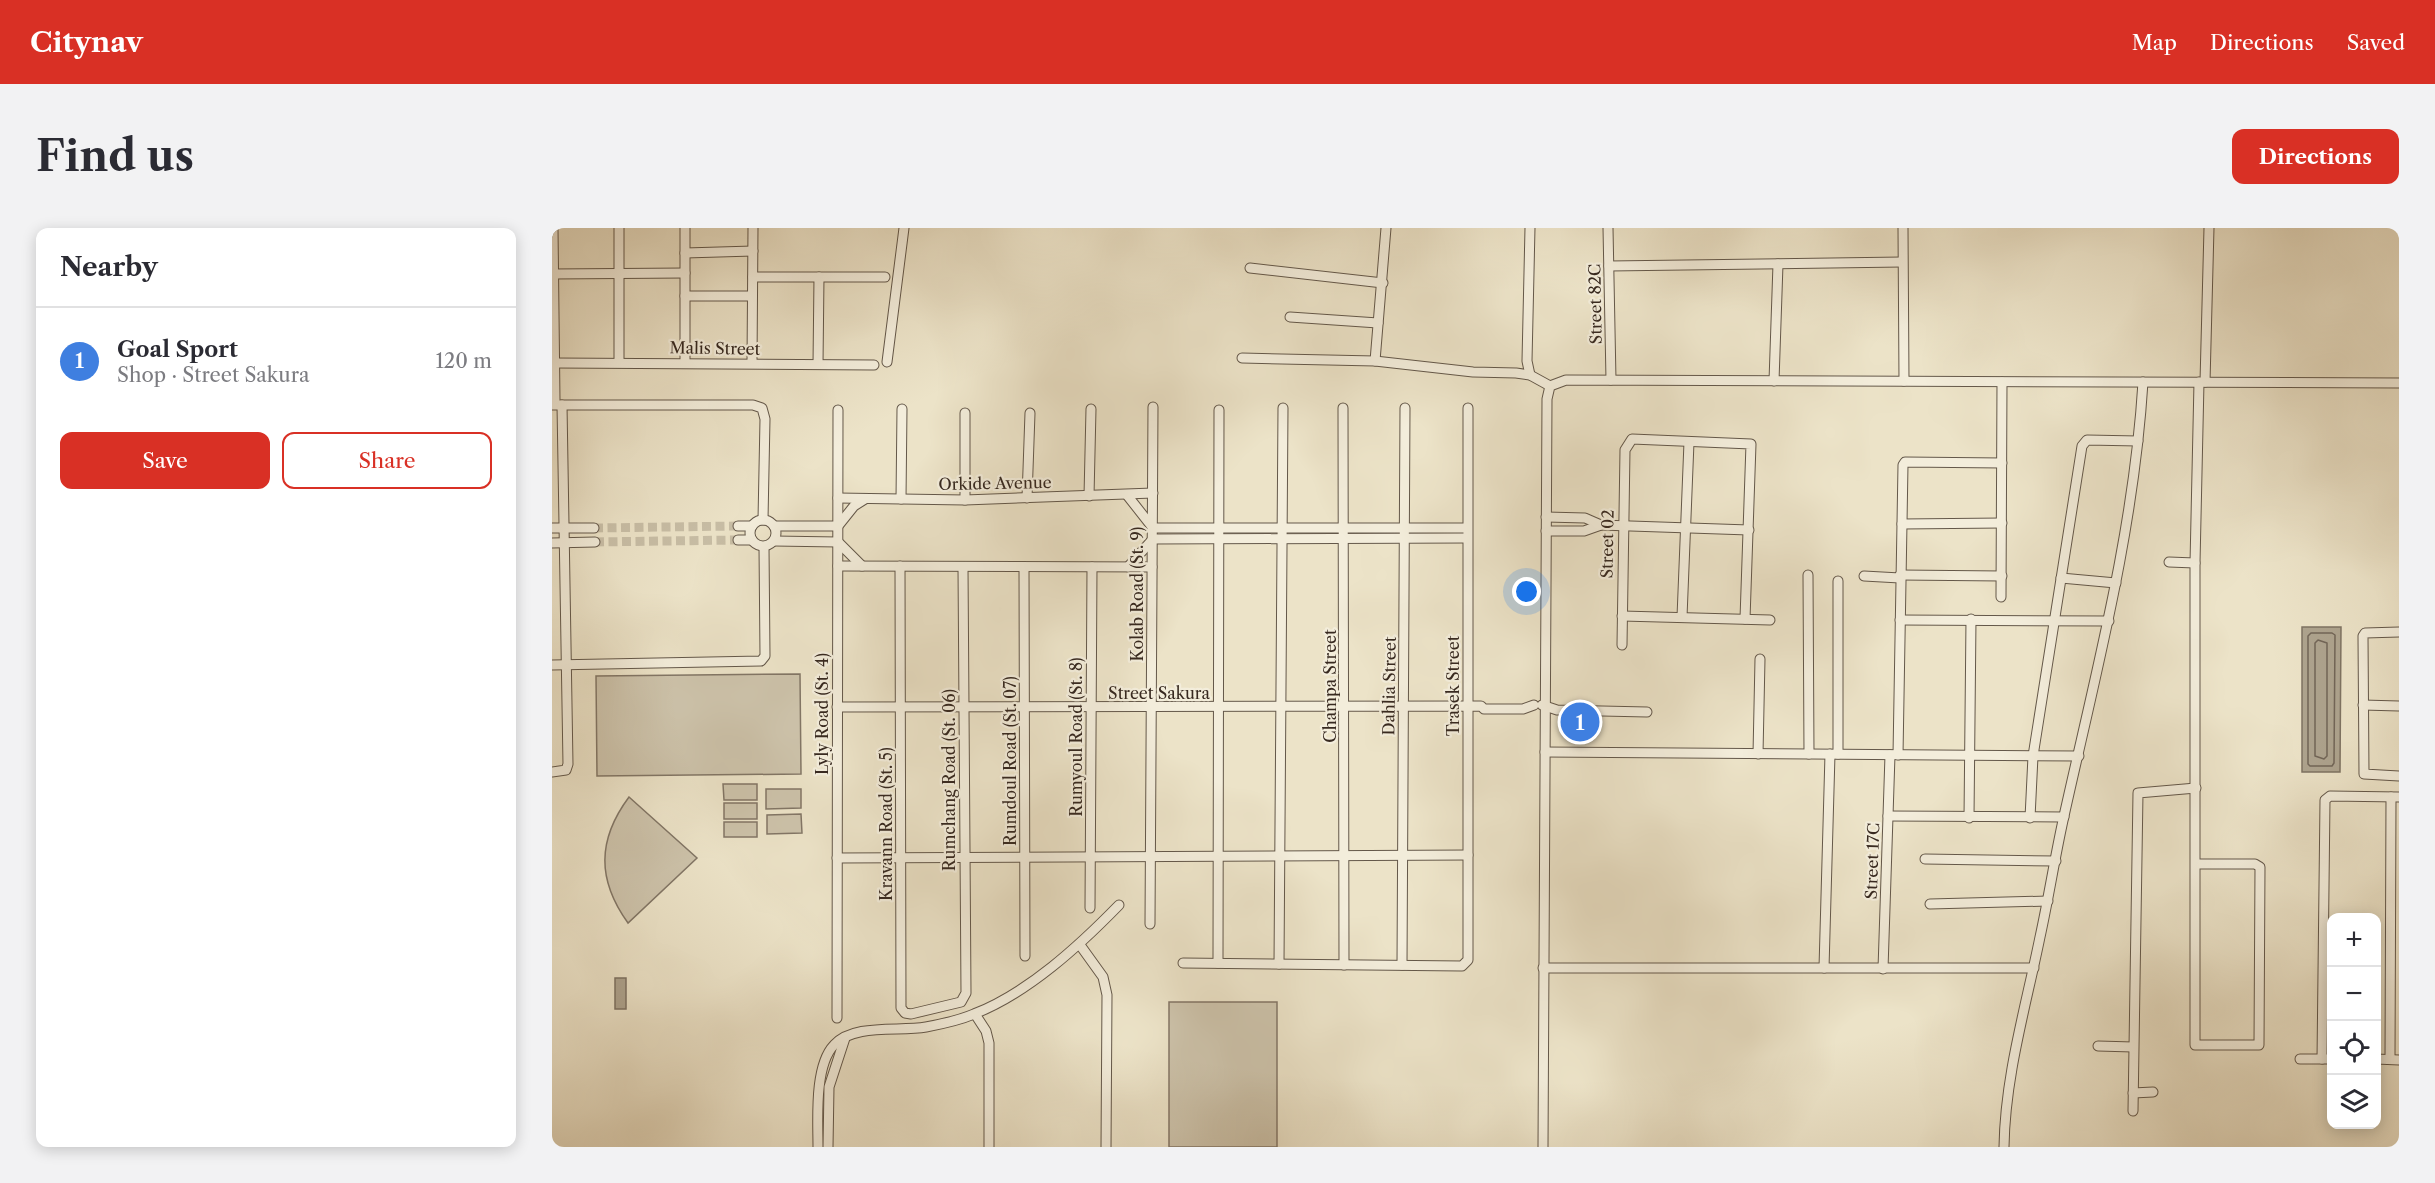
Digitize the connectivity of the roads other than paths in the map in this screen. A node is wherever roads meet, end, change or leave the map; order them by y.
1 (553, 228) edge
2 (619, 228) edge
3 (685, 228) edge
4 (753, 228) edge
5 (1386, 228) edge
6 (1530, 228) edge
7 (1608, 228) edge
8 (1903, 228) edge
9 (2209, 228) edge
10 (904, 229) edge
11 (753, 251) junction
12 (685, 253) junction
13 (1902, 262) junction
14 (1778, 264) junction
15 (1609, 266) junction
16 (1250, 268) dead end
17 (619, 273) junction
18 (685, 273) junction
19 (552, 274) edge
20 (753, 277) junction
21 (819, 277) junction
22 (885, 277) dead end
23 (1383, 283) junction
24 (685, 296) junction
25 (753, 296) junction
26 (1290, 317) dead end
27 (1378, 323) junction
28 (1242, 358) dead end
29 (1374, 361) junction
30 (619, 362) junction
31 (887, 362) dead end
32 (555, 363) junction
33 (685, 363) junction
34 (752, 363) junction
35 (818, 364) junction
36 (874, 365) dead end
37 (1530, 375) junction
38 (1611, 380) junction
39 (1774, 381) junction
40 (1904, 381) junction
41 (2002, 382) junction
42 (2143, 382) junction
43 (2202, 382) junction
44 (2399, 383) edge
45 (1551, 386) junction
46 (556, 403) edge
47 (1153, 407) dead end
48 (1283, 408) dead end
49 (1343, 408) dead end
50 (1405, 408) dead end
51 (1468, 408) dead end
52 (902, 409) dead end
53 (838, 410) dead end
54 (1091, 410) dead end
55 (1219, 410) dead end
56 (965, 413) dead end
57 (1030, 413) dead end
58 (2138, 441) junction
59 (1689, 442) junction
60 (2001, 463) junction
61 (1153, 493) junction
62 (1127, 495) junction
63 (1089, 496) junction
64 (838, 498) junction
65 (867, 498) junction
66 (1027, 498) junction
67 (901, 499) junction
68 (965, 500) junction
69 (1546, 518) junction
70 (763, 520) junction
71 (2002, 523) junction
72 (1902, 524) junction
73 (1601, 525) junction
74 (738, 526) tunnel mouth
75 (752, 526) junction
76 (774, 526) junction
77 (838, 526) junction
78 (1622, 526) junction
79 (552, 528) edge
80 (594, 528) tunnel mouth
81 (1153, 528) junction
82 (1218, 528) junction
83 (1282, 528) junction
84 (1345, 528) junction
85 (564, 529) junction
86 (1686, 529) junction
87 (1749, 530) junction
88 (1546, 531) junction
89 (1405, 533) junction
90 (1467, 533) junction
91 (1345, 538) junction
92 (1153, 539) junction
93 (1218, 539) junction
94 (1282, 539) junction
95 (738, 540) tunnel mouth
96 (752, 540) junction
97 (774, 541) junction
98 (564, 542) junction
99 (595, 542) tunnel mouth
100 (838, 542) junction
101 (552, 543) edge
102 (764, 547) junction
103 (2169, 562) dead end
104 (2195, 563) junction
105 (838, 566) junction
106 (862, 566) junction
107 (900, 566) junction
108 (963, 567) junction
109 (1024, 567) junction
110 (1092, 567) junction
111 (1128, 567) junction
112 (1152, 567) junction
113 (1808, 575) dead end
114 (1864, 576) dead end
115 (2001, 576) junction
116 (1900, 577) junction
117 (2061, 578) junction
118 (1838, 581) dead end
119 (2116, 584) junction
120 (2001, 597) dead end
121 (1622, 616) junction
122 (1682, 617) junction
123 (1745, 619) junction
124 (1971, 619) junction
125 (1770, 620) dead end
126 (1900, 620) junction
127 (2055, 620) junction
128 (2109, 621) junction
129 (2399, 632) edge
130 (1622, 645) dead end
131 (1760, 659) dead end
132 (552, 665) edge
133 (566, 665) junction
134 (1534, 705) junction
135 (1545, 705) junction
136 (2363, 705) junction
137 (1481, 706) junction
138 (2399, 706) edge
139 (837, 707) junction
140 (901, 707) junction
141 (964, 707) junction
142 (1024, 707) junction
143 (1468, 707) junction
144 (1091, 708) junction
145 (1152, 708) junction
146 (1217, 708) junction
147 (1281, 708) junction
148 (1345, 708) junction
149 (1403, 708) junction
150 (1647, 712) dead end
151 (1545, 752) junction
152 (1758, 754) junction
153 (1809, 754) junction
154 (1834, 754) junction
155 (1894, 755) junction
156 (1971, 755) junction
157 (2034, 756) junction
158 (2079, 756) junction
159 (552, 772) edge
160 (2399, 776) edge
161 (2196, 788) junction
162 (2395, 797) edge
163 (1888, 816) junction
164 (2064, 817) junction
165 (1969, 818) junction
166 (2030, 818) junction
167 (1403, 855) junction
168 (1468, 855) junction
169 (1218, 856) junction
170 (1279, 856) junction
171 (1344, 856) junction
172 (1025, 857) junction
173 (1090, 857) junction
174 (1151, 857) junction
175 (837, 858) junction
176 (902, 858) junction
177 (965, 858) junction
178 (1925, 859) dead end
179 (2056, 861) junction
180 (2195, 864) junction
181 (2048, 901) junction
182 (1930, 904) dead end
183 (1119, 905) dead end
184 (1090, 908) dead end
185 (1150, 924) dead end
186 (1080, 945) junction
187 (1025, 956) dead end
188 (1184, 963) dead end
189 (1218, 963) junction
190 (1279, 964) junction
191 (1344, 965) junction
192 (1402, 965) junction
193 (1544, 968) junction
194 (1824, 968) junction
195 (2034, 968) junction
196 (1883, 969) junction
197 (966, 993) joint
198 (975, 1014) junction
199 (837, 1018) dead end
200 (844, 1038) junction
201 (2098, 1046) dead end
202 (2133, 1047) junction
203 (2300, 1059) dead end
204 (2327, 1059) edge
205 (2394, 1060) edge
206 (2153, 1092) dead end
207 (2133, 1093) junction
208 (2133, 1111) dead end
209 (818, 1147) edge
210 (828, 1147) edge
211 (988, 1147) edge
212 (1106, 1147) edge
213 (1543, 1147) edge
214 (2004, 1147) edge

1 - 19 street
2 - 17 street
3 - 12 street
4 - 11 street
5 - 23 street
6 - 37 street
7 - 15 street, Street 82C
8 - 13 street
9 - 43 street
10 - 31 street
11 - 12 street
11 - 20 street
12 - 18 street
13 - 14 street
13 - 40 street
14 - 15 street
14 - 39 street
15 - 38 street, Street 82C
16 - 23 street
17 - 18 street
17 - 19 street
17 - 30 street
18 - 24 street
19 - 32 street
20 - 21 street
20 - 25 street
21 - 22 street
21 - 35 street
23 - 27 street
24 - 25 street
24 - 33 street
25 - 34 street
26 - 27 street
27 - 29 street
28 - 29 street
29 - 37 street
30 - 32 street, Malis Street
30 - 33 street, Malis Street
32 - 46 street
33 - 34 street, Malis Street
34 - 35 street, Malis Street
35 - 36 street, Malis Street
37 - 45 street
38 - 39 street
38 - 45 street
39 - 40 street
40 - 41 street
41 - 42 street
41 - 60 street
42 - 43 street
42 - 58 street
43 - 44 street
43 - 104 street
45 - 69 street
46 - 70 street
46 - 85 street
47 - 61 street, Kolab Road (St. 9)
48 - 83 street
49 - 84 street, Champa Street
50 - 89 street, Dahlia Street
51 - 90 street, Trasek Street
52 - 67 street
53 - 64 street, Lyly Road (St. 4)
54 - 63 street
55 - 82 street
56 - 68 street
57 - 66 street
58 - 117 street
58 - 119 street
59 - 78 street, Street 02
59 - 86 street
59 - 87 street
60 - 71 street
60 - 72 street, Street 17C
61 - 62 street, Orkide Avenue
61 - 81 street, Kolab Road (St. 9)
62 - 63 street, Orkide Avenue
62 - 81 street
63 - 66 street, Orkide Avenue
64 - 65 street, Orkide Avenue
64 - 77 street, Lyly Road (St. 4)
65 - 67 street, Orkide Avenue
65 - 77 street
66 - 68 street, Orkide Avenue
67 - 68 street, Orkide Avenue
69 - 73 street
69 - 88 street
70 - 75 street
70 - 76 street
71 - 72 street
71 - 115 street
72 - 116 street, Street 17C
73 - 78 street
73 - 88 street
74 - 75 street
75 - 96 street
76 - 77 street
76 - 97 street
77 - 100 street, Lyly Road (St. 4)
78 - 86 street
78 - 121 street, Street 02
79 - 85 street
80 - 85 street
81 - 82 street
81 - 92 street, Kolab Road (St. 9)
82 - 83 street
82 - 93 street
83 - 84 street
83 - 94 street
84 - 89 street
84 - 91 street, Champa Street
85 - 98 street
86 - 87 street
86 - 122 street
87 - 123 street
88 - 135 street
89 - 90 street
89 - 91 street
89 - 149 street, Dahlia Street
90 - 143 street, Trasek Street
91 - 94 street
91 - 148 street, Champa Street
92 - 93 street
92 - 111 street
92 - 112 street, Kolab Road (St. 9)
93 - 94 street
93 - 146 street
94 - 147 street
95 - 96 street
96 - 102 street
97 - 100 street
97 - 102 street
98 - 99 street
98 - 101 street
98 - 133 street
100 - 105 street, Lyly Road (St. 4)
100 - 106 street
102 - 133 street
103 - 104 street
104 - 161 street
105 - 106 street
105 - 139 street, Lyly Road (St. 4)
106 - 107 street
107 - 108 street
107 - 140 street, Kravann Road (St. 5)
108 - 109 street
108 - 141 street, Rumchang Road (St. 06)
109 - 110 street
109 - 142 street, Rumdoul Road (St. 07)
110 - 111 street
110 - 144 street, Rumyoul Road (St. 8)
111 - 112 street
112 - 145 street, Kolab Road (St. 9)
113 - 153 street
114 - 116 street
115 - 116 street
115 - 120 street
116 - 126 street, Street 17C
117 - 119 street
117 - 127 street
118 - 154 street
119 - 128 street
121 - 122 street
121 - 130 street, Street 02
122 - 123 street
123 - 125 street
124 - 126 street
124 - 127 street
124 - 156 street
126 - 155 street, Street 17C
127 - 128 street
127 - 157 street
128 - 158 street
129 - 136 street
131 - 152 street
132 - 133 street
133 - 159 street
134 - 135 street, Street Sakura
134 - 137 street, Street Sakura
134 - 137 street, Street Sakura
135 - 150 street, Street Sakura
135 - 151 street
136 - 138 street
136 - 160 street
137 - 143 street, Street Sakura
139 - 140 street, Street Sakura
139 - 175 street, Lyly Road (St. 4)
140 - 141 street, Street Sakura
140 - 176 street, Kravann Road (St. 5)
141 - 142 street, Street Sakura
141 - 177 street, Rumchang Road (St. 06)
142 - 144 street, Street Sakura
142 - 172 street, Rumdoul Road (St. 07)
143 - 149 street, Street Sakura
143 - 168 street, Trasek Street
144 - 145 street, Street Sakura
144 - 173 street, Rumyoul Road (St. 8)
145 - 146 street, Street Sakura
145 - 174 street, Kolab Road (St. 9)
146 - 147 street, Street Sakura
146 - 169 street
147 - 148 street, Street Sakura
147 - 170 street
148 - 149 street, Street Sakura
148 - 171 street, Champa Street
149 - 167 street, Dahlia Street
151 - 152 street
151 - 193 street
152 - 153 street
153 - 154 street
154 - 155 street
154 - 194 street
155 - 156 street
155 - 163 street, Street 17C
156 - 157 street
156 - 165 street
157 - 158 street
157 - 166 street
158 - 164 street
161 - 180 street
161 - 202 street
162 - 204 street
162 - 205 street
163 - 165 street
163 - 196 street, Street 17C
164 - 166 street
164 - 179 street
165 - 166 street
167 - 168 street
167 - 171 street
167 - 192 street, Dahlia Street
168 - 192 street, Trasek Street
169 - 170 street
169 - 174 street
169 - 189 street
170 - 171 street
170 - 190 street
171 - 191 street, Champa Street
172 - 173 street
172 - 177 street
172 - 187 street, Rumdoul Road (St. 07)
173 - 174 street
173 - 184 street, Rumyoul Road (St. 8)
174 - 185 street, Kolab Road (St. 9)
175 - 176 street
175 - 199 street, Lyly Road (St. 4)
176 - 177 street
176 - 197 street, Kravann Road (St. 5)
177 - 197 street, Rumchang Road (St. 06)
178 - 179 street
179 - 181 street
180 - 180 street
181 - 182 street
181 - 195 street
183 - 186 street
186 - 198 street
186 - 212 street
188 - 189 street
189 - 190 street
190 - 191 street
191 - 192 street
193 - 194 street
193 - 213 street
194 - 196 street
195 - 196 street
195 - 214 street
198 - 200 street
198 - 211 street
200 - 209 street
200 - 210 street
201 - 202 street
202 - 207 street
203 - 204 street
206 - 207 street
207 - 208 street

